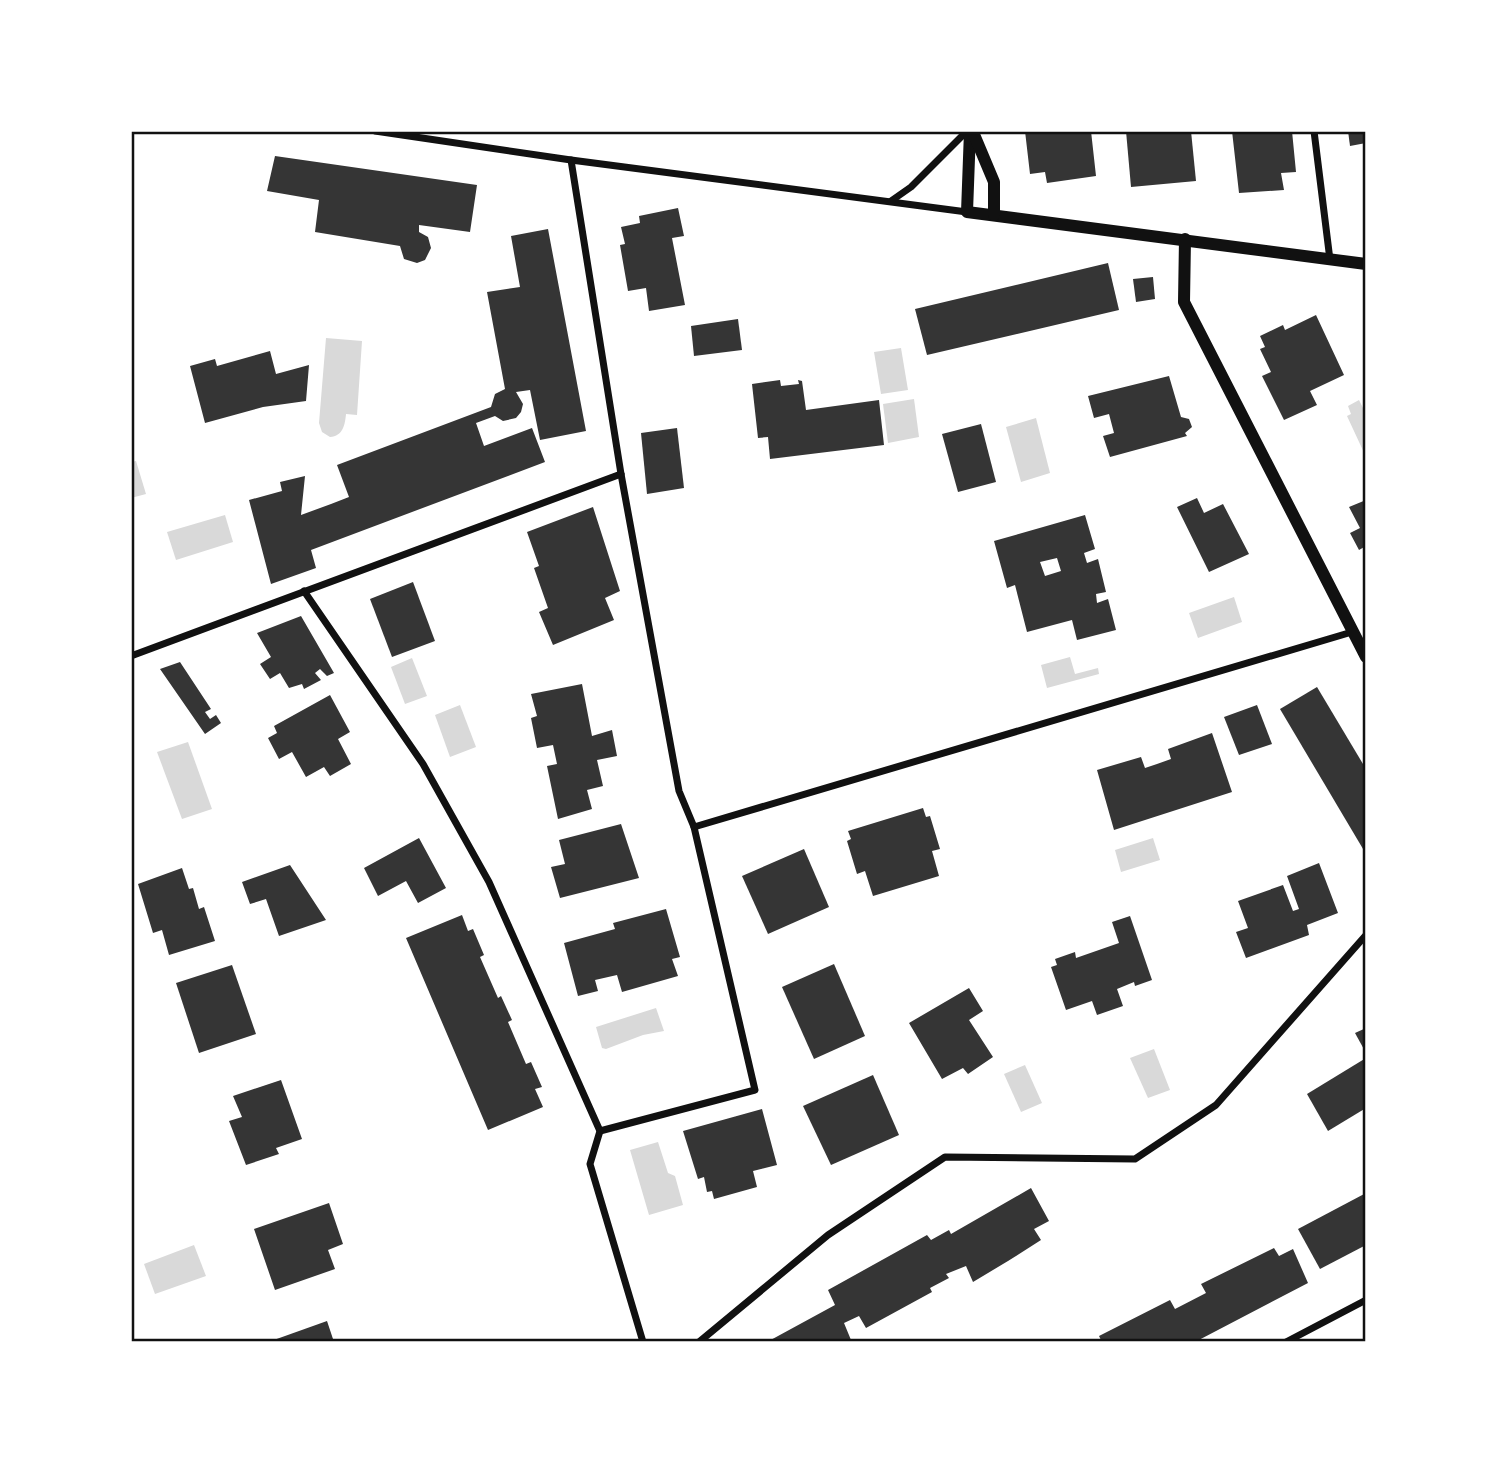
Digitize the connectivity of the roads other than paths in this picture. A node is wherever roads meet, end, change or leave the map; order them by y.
1 (375, 131) edge
2 (970, 131) edge
3 (1314, 131) edge
4 (421, 134) edge
5 (571, 160) junction
6 (890, 202) junction
7 (967, 212) junction
8 (994, 215) junction
9 (1185, 239) junction
10 (1330, 260) junction
11 (1366, 264) edge
12 (621, 474) junction
13 (304, 591) junction
14 (1352, 632) junction
15 (131, 656) edge
16 (1366, 657) edge
17 (694, 827) junction
18 (1366, 935) edge
19 (600, 1131) junction
20 (1366, 1300) edge
21 (701, 1341) edge
22 (643, 1342) edge
23 (1286, 1342) edge

1 - 4 street
2 - 6 street
2 - 7 street
2 - 8 street
3 - 10 street
4 - 5 street
5 - 6 street
5 - 12 street
6 - 7 street
7 - 8 street
8 - 9 street
9 - 10 street
9 - 14 street
10 - 11 street
12 - 13 street
12 - 17 street
13 - 15 street
13 - 19 street
14 - 16 street
14 - 17 street
17 - 19 street
18 - 21 street
19 - 22 street
20 - 23 street

